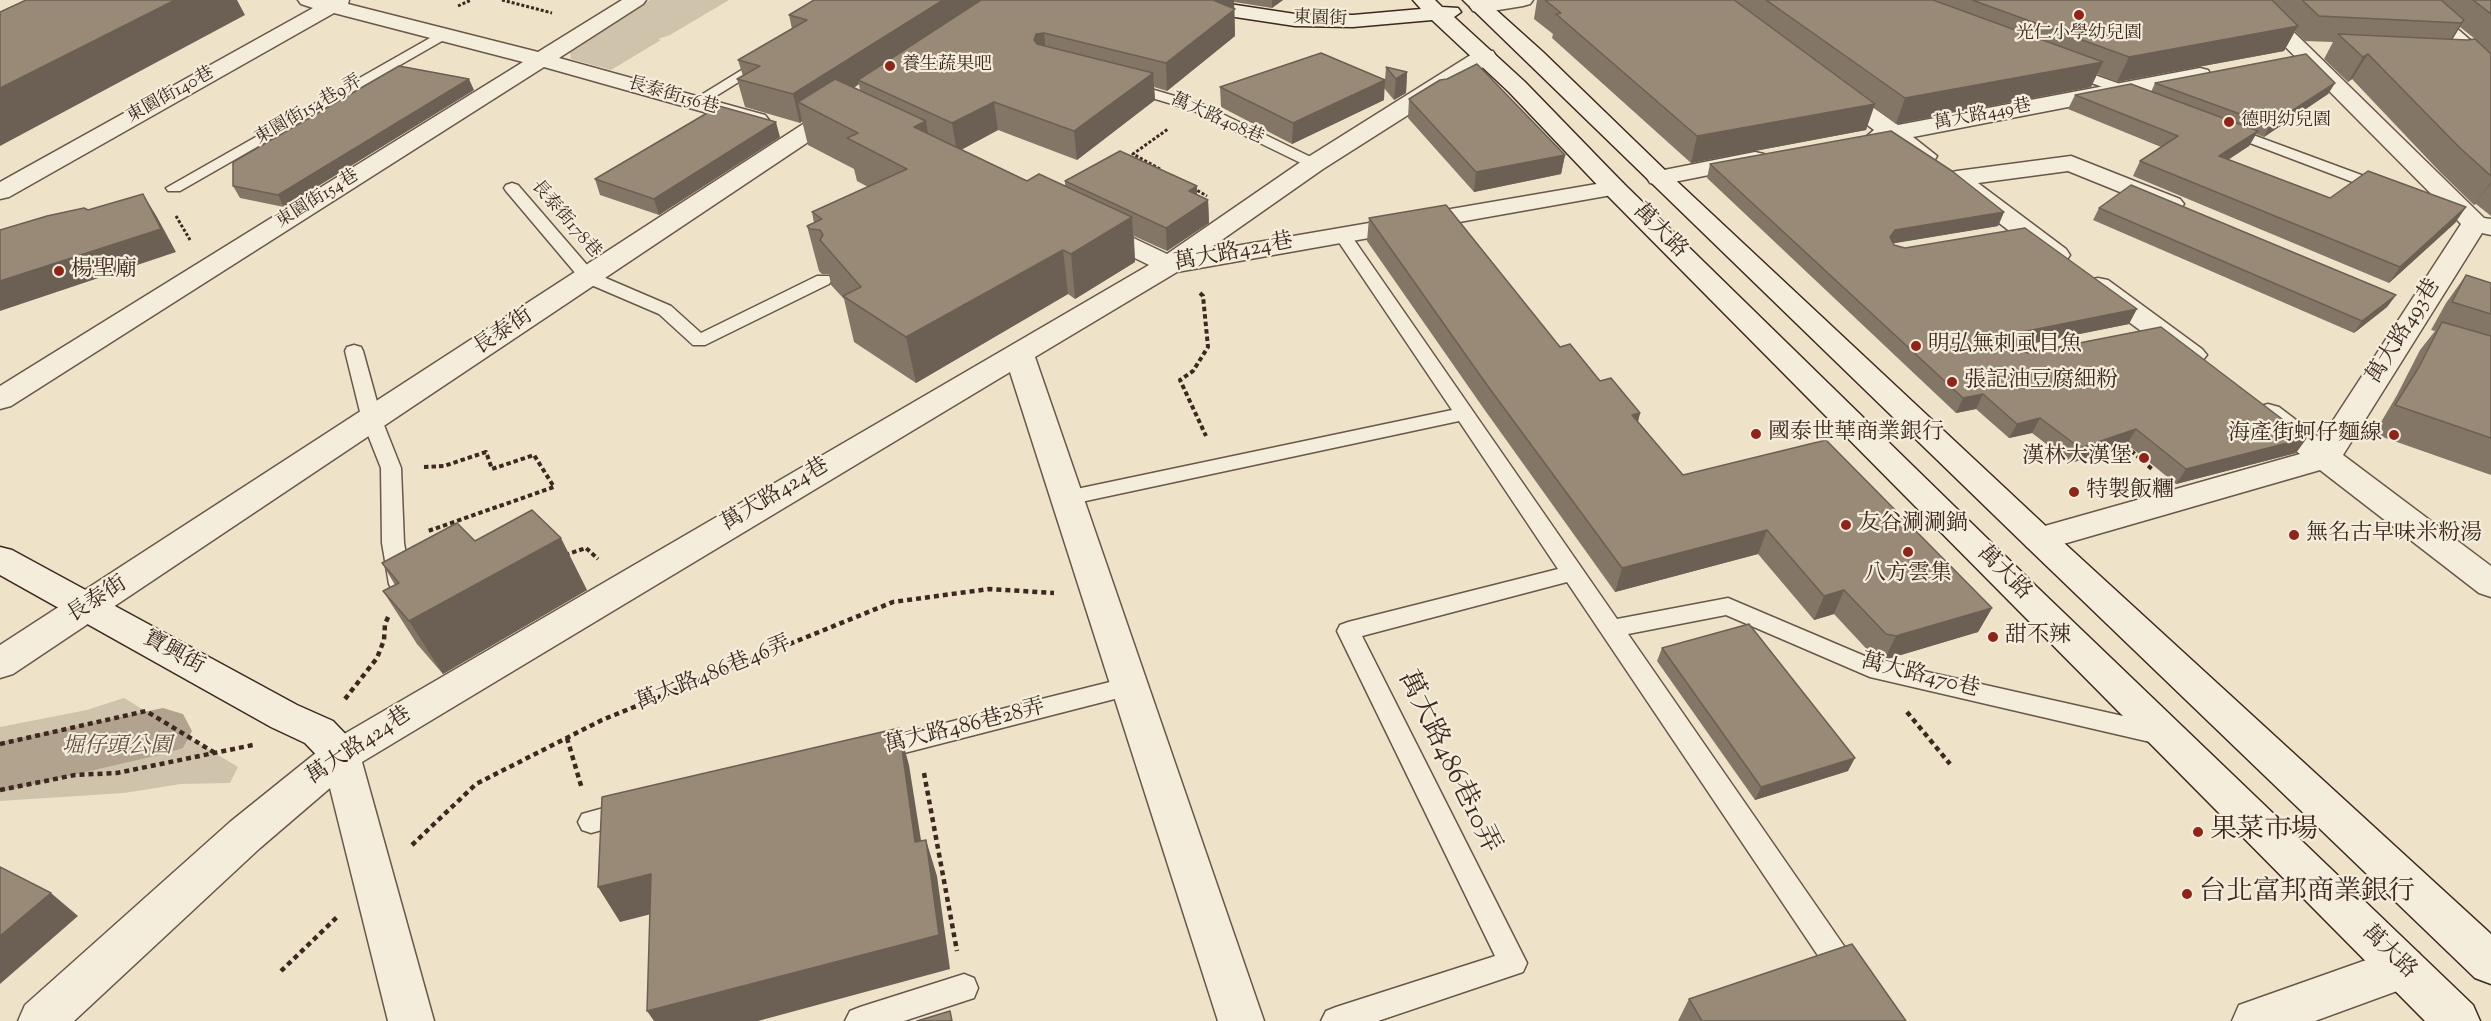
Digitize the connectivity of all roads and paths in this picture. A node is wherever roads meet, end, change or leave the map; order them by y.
1 (308, 0) edge
2 (501, 0) edge
3 (636, 0) edge
4 (1162, 0) edge
5 (1523, 0) edge
6 (2249, 0) edge
7 (2412, 0) edge
8 (337, 3) edge
9 (1476, 3) edge
10 (1430, 7) edge
11 (596, 25) junction
12 (444, 34) junction
13 (773, 51) edge
14 (2416, 55) edge
15 (1485, 56) junction
16 (542, 60) junction
17 (2056, 65) edge
18 (2226, 70) edge
19 (1815, 77) edge
20 (1112, 83) edge
21 (2122, 90) junction
22 (2155, 102) edge
23 (694, 103) junction
24 (1197, 107) junction
25 (856, 108) edge
26 (2210, 123) edge
27 (804, 134) junction
28 (1891, 134) junction
29 (1858, 140) edge
30 (1780, 154) edge
31 (1314, 165) junction
32 (1162, 171) edge
33 (1659, 178) junction
34 (1958, 178) junction
35 (1191, 187) edge
36 (174, 188) joint
37 (512, 188) dead end
38 (1614, 188) junction
39 (0, 192) edge
40 (2398, 194) edge
41 (2442, 210) edge
42 (2191, 213) edge
43 (1239, 215) junction
44 (1076, 220) edge
45 (2483, 225) edge
46 (2024, 231) junction
47 (1341, 235) junction
48 (1990, 237) edge
49 (231, 255) junction
50 (1169, 265) junction
51 (588, 277) junction
52 (824, 280) edge
53 (2158, 329) junction
54 (2123, 336) edge
55 (354, 351) dead end
56 (1019, 353) junction
57 (2214, 372) edge
58 (0, 399) edge
59 (2251, 400) edge
60 (1464, 414) junction
61 (372, 420) junction
62 (2116, 438) edge
63 (2325, 458) junction
64 (1219, 465) junction
65 (391, 468) junction
66 (1067, 498) junction
67 (2186, 498) junction
68 (2039, 539) junction
69 (393, 543) junction
70 (0, 559) edge
71 (554, 559) edge
72 (1573, 573) junction
73 (2491, 584) edge
74 (400, 586) joint
75 (625, 586) junction
76 (1100, 596) junction
77 (89, 608) junction
78 (1611, 629) junction
79 (0, 664) edge
80 (1870, 668) junction
81 (1130, 686) junction
82 (2166, 736) junction
83 (918, 740) junction
84 (330, 743) junction
85 (0, 744) edge
86 (215, 753) junction
87 (850, 757) edge
88 (1950, 764) dead end
89 (0, 790) edge
90 (648, 808) edge
91 (591, 822) dead end
92 (375, 881) junction
93 (2491, 963) edge
94 (2403, 968) junction
95 (281, 970) dead end
96 (964, 988) joint
97 (40, 1021) edge
98 (411, 1021) edge
99 (860, 1021) edge
100 (1240, 1021) edge
101 (1336, 1021) edge
102 (1879, 1021) edge
103 (2255, 1021) edge
104 (2457, 1021) edge

1 - 8 street
2 - 11 path
3 - 11 street, 東園街154巷
4 - 10 street, 東園街
5 - 9 street, 東園街
6 - 45 street
7 - 14 street
8 - 12 street
8 - 39 street, 東園街140巷
9 - 10 street, 東園街
9 - 33 street, 萬大路
10 - 15 street, 萬大路
11 - 16 street, 東園街154巷
12 - 16 street
12 - 36 lane, 東園街154巷9弄
13 - 23 lane
15 - 31 street
15 - 38 street, 萬大路
16 - 23 street, 長泰街156巷
16 - 49 street, 東園街154巷
17 - 21 lane
18 - 21 street, 萬大路449巷
19 - 28 street
20 - 24 lane, 萬大路408巷
21 - 22 lane
21 - 28 street, 萬大路449巷
23 - 27 street, 長泰街156巷
24 - 31 lane, 萬大路408巷
24 - 32 path
25 - 27 street, 長泰街
26 - 40 lane
27 - 51 street, 長泰街
28 - 29 street, 萬大路449巷
28 - 34 street
30 - 33 street
31 - 43 street
33 - 68 street, 萬大路
34 - 42 street
34 - 46 street
35 - 43 path
36 - 49 path
37 - 51 lane, 長泰街178巷
38 - 47 street, 萬大路424巷
38 - 82 street, 萬大路
41 - 45 lane
43 - 50 street
44 - 50 street
45 - 63 street, 萬大路493巷
46 - 48 street
46 - 53 street
47 - 50 street, 萬大路424巷
47 - 60 lane
49 - 58 street, 東園街154巷
50 - 56 street, 萬大路424巷
50 - 64 path
51 - 52 lane
51 - 61 street, 長泰街
53 - 54 street
53 - 57 street
55 - 61 lane
56 - 66 street
56 - 75 street, 萬大路424巷
59 - 63 street
60 - 64 lane
60 - 72 lane
61 - 65 lane
61 - 77 street, 長泰街
62 - 67 path
63 - 67 street
63 - 73 street
64 - 66 lane
65 - 69 lane
65 - 69 path
66 - 76 street
67 - 68 street
68 - 93 street, 萬大路
69 - 74 lane
70 - 77 street, 寶興街
71 - 75 path
72 - 78 lane
72 - 101 lane, 萬大路486巷10弄
74 - 84 path
75 - 84 street, 萬大路424巷
76 - 81 street
76 - 92 path, 萬大路486巷46弄
77 - 79 street, 長泰街
77 - 84 street, 寶興街
78 - 80 lane, 萬大路470巷
78 - 102 lane
80 - 82 lane, 萬大路470巷
80 - 88 path
81 - 83 lane, 萬大路486巷28弄
81 - 100 street
82 - 94 street, 萬大路
83 - 87 lane, 萬大路486巷28弄
83 - 96 path
84 - 86 path
84 - 92 street
84 - 97 street, 萬大路424巷
85 - 86 path
86 - 89 path
90 - 91 lane
92 - 95 path, 萬大路486巷46弄
92 - 98 street
94 - 103 street
94 - 104 street, 萬大路
96 - 99 lane

